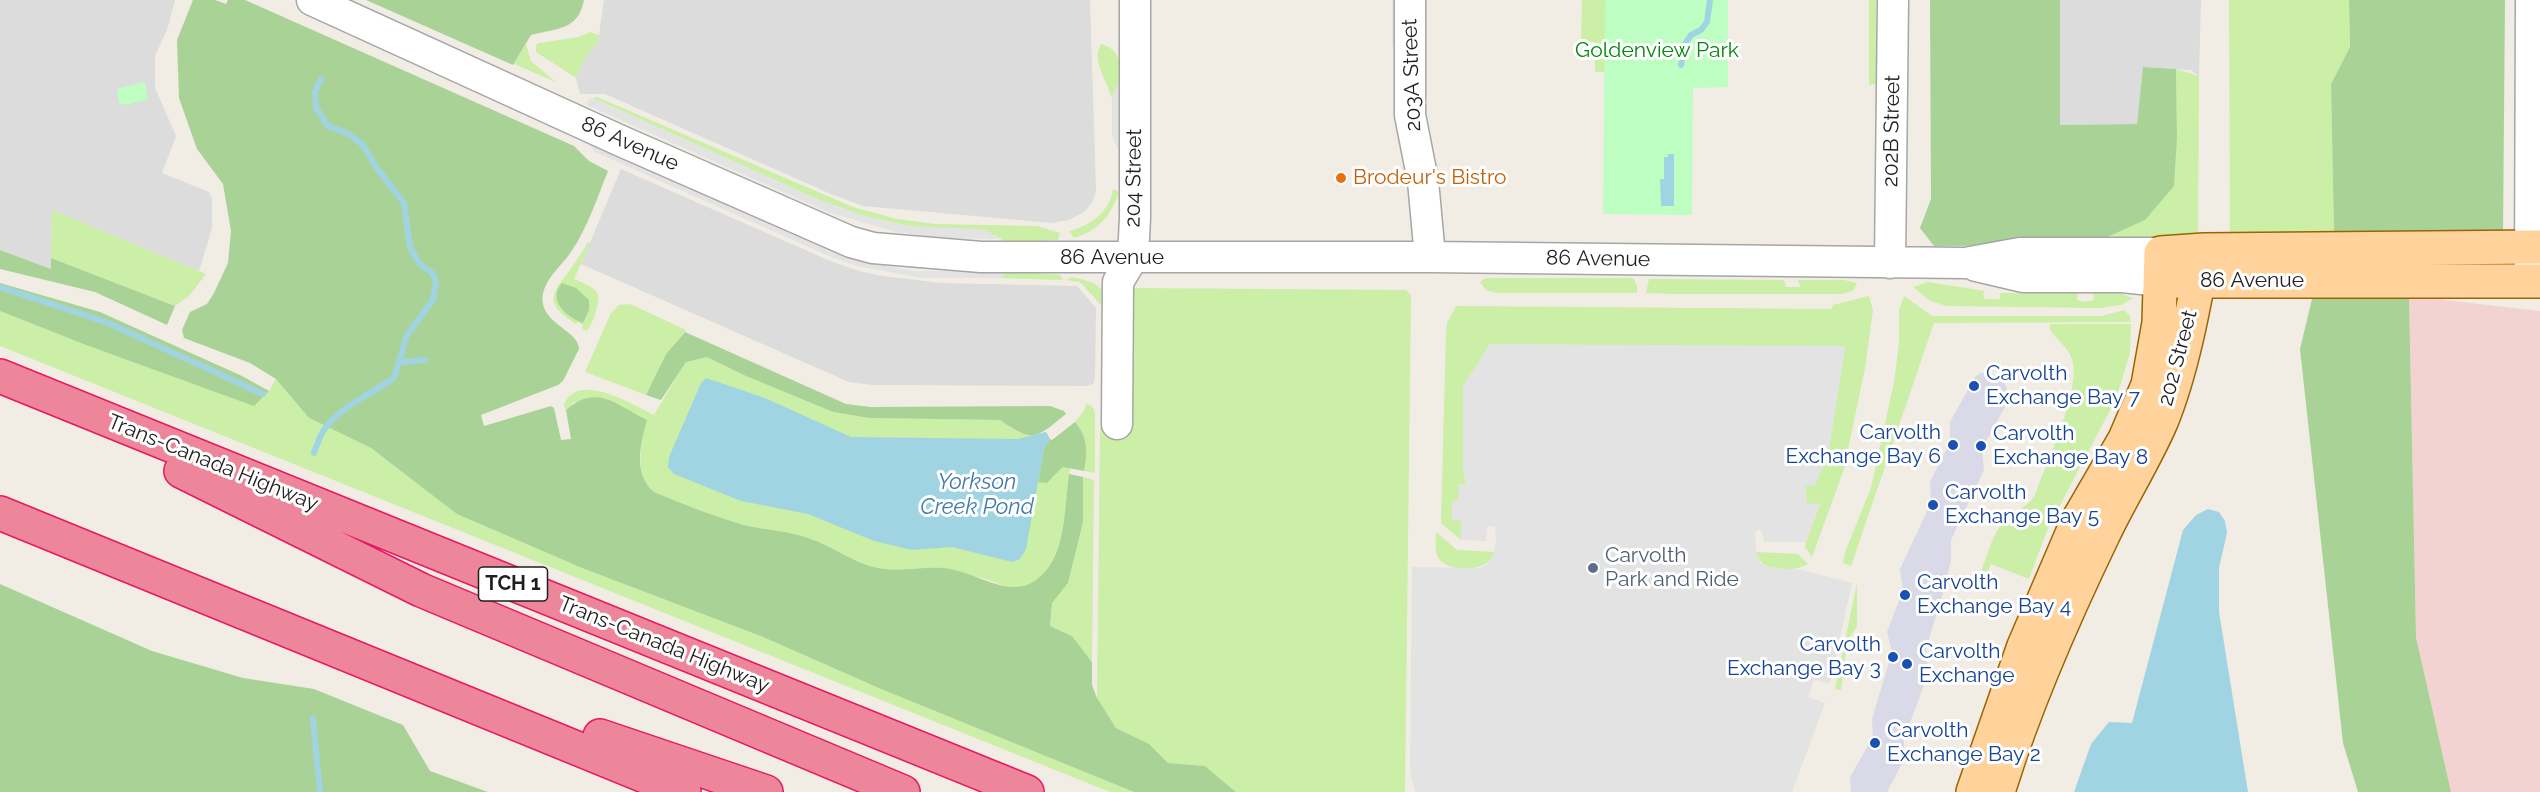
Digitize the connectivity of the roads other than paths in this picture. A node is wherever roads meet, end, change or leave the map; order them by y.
1 (312, 0) edge
2 (1135, 0) edge
3 (1410, 0) edge
4 (1893, 0) edge
5 (2531, 0) edge
6 (2535, 248) edge
7 (1132, 257) junction
8 (1430, 257) junction
9 (1890, 263) junction
10 (2201, 266) junction
11 (2161, 267) junction
12 (2535, 281) edge
13 (0, 376) edge
14 (0, 381) edge
15 (1117, 424) dead end
16 (0, 513) edge
17 (283, 628) junction
18 (684, 792) edge
19 (766, 792) edge
20 (903, 792) edge
21 (1027, 792) edge
22 (1973, 792) edge
23 (1998, 792) edge

1 - 7 street, 86 Avenue
2 - 7 street, 204 Street
3 - 8 street, 203A Street
4 - 9 street, 202B Street
5 - 6 street
6 - 10 main road, 86 Avenue
6 - 12 street
7 - 8 street, 86 Avenue
7 - 15 street, 204 Street
8 - 9 street, 86 Avenue
9 - 11 street, 86 Avenue
10 - 11 main road, 86 Avenue
10 - 12 main road, 86 Avenue
10 - 23 main road, 202 Street
11 - 22 main road, 202 Street
13 - 21 highway, Trans-Canada Highway / TCH 1
14 - 20 highway
16 - 17 highway
17 - 18 highway
17 - 19 highway

